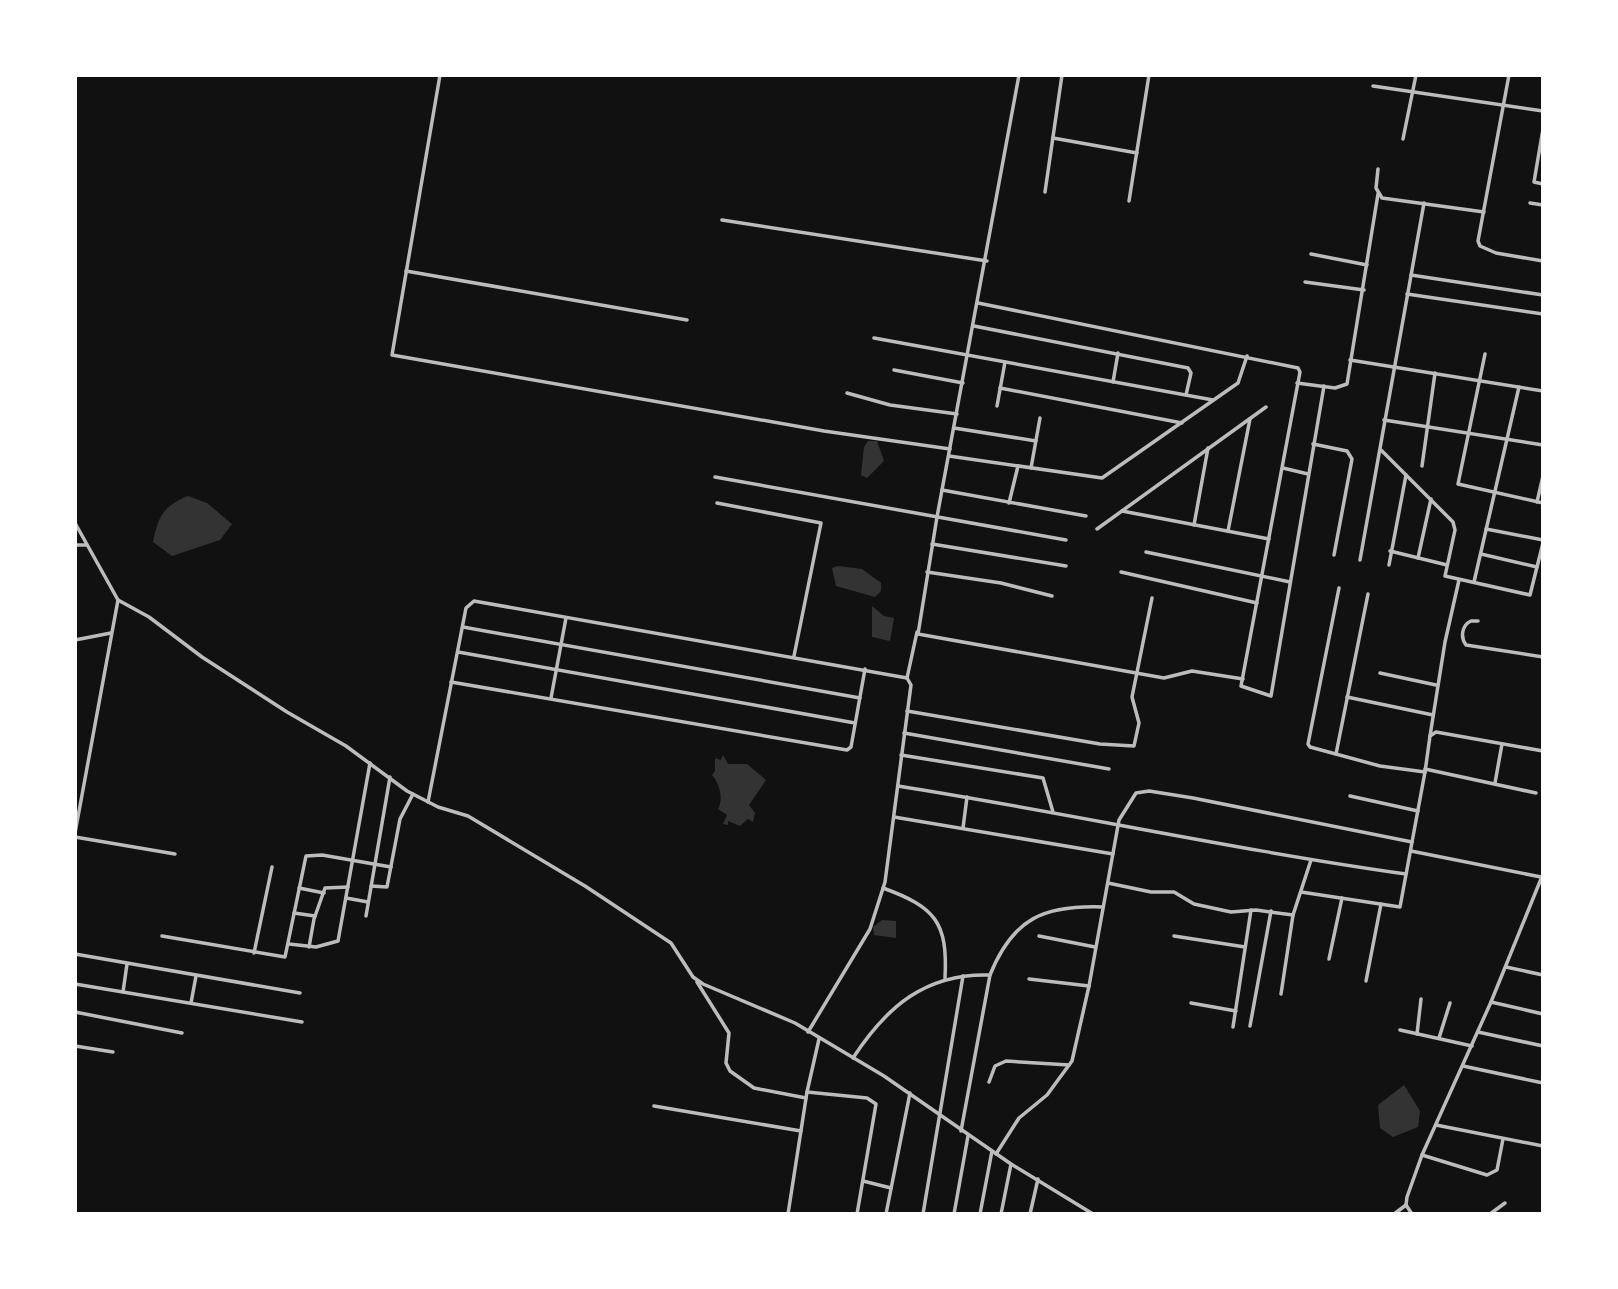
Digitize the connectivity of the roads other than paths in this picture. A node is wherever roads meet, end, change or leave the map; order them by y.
1 (440, 75) edge
2 (1019, 75) edge
3 (1062, 75) edge
4 (1149, 75) edge
5 (1416, 75) edge
6 (1509, 75) edge
7 (1373, 86) dead end
8 (1412, 94) junction
9 (1504, 103) junction
10 (1543, 111) edge
11 (1543, 129) edge
12 (1053, 138) junction
13 (1404, 139) dead end
14 (1137, 153) junction
15 (1378, 169) dead end
16 (1543, 184) edge
17 (1045, 192) dead end
18 (1378, 194) junction
19 (1129, 201) dead end
20 (1424, 203) junction
21 (1530, 203) dead end
22 (1543, 205) edge
23 (1484, 212) junction
24 (722, 220) dead end
25 (1311, 254) dead end
26 (986, 261) junction
27 (1543, 261) edge
28 (1367, 265) junction
29 (406, 271) junction
30 (1411, 275) junction
31 (1306, 282) dead end
32 (1364, 290) junction
33 (1408, 294) junction
34 (1543, 295) edge
35 (978, 303) junction
36 (1543, 314) edge
37 (687, 320) dead end
38 (974, 326) junction
39 (874, 338) dead end
40 (1118, 353) junction
41 (1485, 354) dead end
42 (968, 355) junction
43 (1247, 356) junction
44 (1350, 360) junction
45 (1004, 362) junction
46 (1394, 365) junction
47 (894, 370) dead end
48 (1435, 373) junction
49 (1480, 379) junction
50 (1114, 382) junction
51 (963, 383) junction
52 (1297, 383) junction
53 (1324, 386) junction
54 (1519, 387) junction
55 (1000, 388) junction
56 (1543, 391) edge
57 (847, 393) dead end
58 (1186, 395) junction
59 (1213, 400) junction
60 (997, 406) dead end
61 (1266, 407) dead end
62 (957, 414) junction
63 (1251, 416) junction
64 (1040, 418) dead end
65 (1384, 420) junction
66 (1182, 423) junction
67 (1427, 427) junction
68 (954, 428) junction
69 (1469, 432) junction
70 (1507, 438) junction
71 (1036, 441) junction
72 (1313, 444) junction
73 (1543, 445) edge
74 (1208, 448) junction
75 (950, 449) junction
76 (1381, 450) junction
77 (948, 456) junction
78 (1018, 466) junction
79 (1422, 466) dead end
80 (1031, 468) junction
81 (1283, 468) junction
82 (1308, 474) junction
83 (1406, 475) junction
84 (1543, 476) edge
85 (715, 477) dead end
86 (942, 490) junction
87 (1495, 494) junction
88 (1431, 499) junction
89 (1537, 502) junction
90 (717, 503) dead end
91 (1009, 503) junction
92 (1543, 503) edge
93 (1122, 511) junction
94 (1086, 516) dead end
95 (937, 517) junction
96 (75, 523) edge
97 (1194, 525) junction
98 (1097, 529) dead end
99 (1486, 529) junction
100 (1228, 531) junction
101 (1269, 539) junction
102 (1066, 541) dead end
103 (1543, 541) edge
104 (75, 544) edge
105 (932, 544) junction
106 (87, 545) junction
107 (1390, 551) junction
108 (1146, 552) dead end
109 (1481, 554) junction
110 (1334, 555) dead end
111 (1418, 558) junction
112 (1360, 560) dead end
113 (1389, 565) dead end
114 (1447, 565) junction
115 (1066, 566) dead end
116 (1537, 567) junction
117 (927, 572) junction
118 (1121, 572) dead end
119 (1262, 577) junction
120 (1459, 580) junction
121 (1290, 582) junction
122 (1474, 583) junction
123 (1339, 588) dead end
124 (1368, 594) dead end
125 (1052, 596) dead end
126 (1152, 598) dead end
127 (118, 600) junction
128 (1257, 603) junction
129 (566, 618) junction
130 (1478, 621) dead end
131 (463, 627) junction
132 (918, 631) junction
133 (111, 633) junction
134 (75, 640) edge
135 (560, 645) junction
136 (458, 652) junction
137 (794, 656) junction
138 (1543, 657) edge
139 (556, 669) junction
140 (865, 669) junction
141 (1137, 672) junction
142 (1380, 673) dead end
143 (907, 678) junction
144 (1243, 679) junction
145 (451, 682) junction
146 (1437, 685) junction
147 (1347, 697) junction
148 (860, 698) junction
149 (551, 699) junction
150 (907, 711) junction
151 (1433, 715) junction
152 (855, 723) junction
153 (904, 733) junction
154 (1430, 736) junction
155 (1502, 744) junction
156 (1543, 751) edge
157 (1336, 754) junction
158 (901, 755) junction
159 (370, 763) junction
160 (1109, 768) dead end
161 (1425, 771) junction
162 (390, 778) junction
163 (1495, 784) junction
164 (897, 786) junction
165 (1536, 793) dead end
166 (413, 794) junction
167 (1350, 796) dead end
168 (967, 797) junction
169 (428, 802) junction
170 (1418, 810) junction
171 (1053, 812) junction
172 (894, 817) junction
173 (1118, 826) junction
174 (963, 828) junction
175 (75, 835) edge
176 (1412, 842) junction
177 (1410, 851) junction
178 (175, 854) dead end
179 (1113, 854) junction
180 (1311, 860) junction
181 (353, 861) junction
182 (375, 864) junction
183 (272, 867) dead end
184 (391, 867) junction
185 (1406, 874) junction
186 (1542, 876) edge
187 (1108, 883) junction
188 (371, 886) junction
189 (348, 887) junction
190 (299, 888) junction
191 (883, 888) junction
192 (324, 892) junction
193 (1301, 892) junction
194 (346, 898) junction
195 (1342, 898) junction
196 (369, 902) junction
197 (1381, 904) junction
198 (1103, 907) junction
199 (1251, 910) junction
200 (1271, 911) junction
201 (295, 913) junction
202 (1293, 915) junction
203 (316, 916) junction
204 (366, 916) dead end
205 (162, 936) dead end
206 (1039, 936) dead end
207 (1174, 936) dead end
208 (289, 944) junction
209 (309, 947) junction
210 (1096, 947) junction
211 (1245, 947) junction
212 (254, 953) junction
213 (75, 954) edge
214 (1329, 959) dead end
215 (127, 964) junction
216 (1506, 967) junction
217 (990, 975) junction
218 (1543, 975) edge
219 (196, 976) junction
220 (963, 976) junction
221 (945, 979) junction
222 (1029, 979) dead end
223 (697, 980) junction
224 (1366, 981) dead end
225 (75, 984) edge
226 (1089, 986) junction
227 (123, 992) junction
228 (300, 993) dead end
229 (1281, 994) dead end
230 (1421, 999) dead end
231 (1491, 1002) junction
232 (191, 1003) junction
233 (1191, 1003) dead end
234 (1450, 1003) dead end
235 (1236, 1011) junction
236 (75, 1012) edge
237 (1543, 1014) edge
238 (302, 1022) dead end
239 (1233, 1027) dead end
240 (1251, 1027) dead end
241 (1400, 1031) dead end
242 (182, 1032) dead end
243 (808, 1032) junction
244 (1478, 1032) junction
245 (1417, 1034) junction
246 (1439, 1038) junction
247 (819, 1039) junction
248 (75, 1045) edge
249 (1472, 1046) junction
250 (1543, 1046) edge
251 (113, 1052) dead end
252 (853, 1058) junction
253 (1069, 1065) junction
254 (1463, 1066) junction
255 (989, 1082) dead end
256 (1543, 1083) edge
257 (807, 1092) junction
258 (910, 1093) junction
259 (806, 1098) junction
260 (654, 1106) dead end
261 (942, 1117) junction
262 (1436, 1125) junction
263 (801, 1131) junction
264 (961, 1131) junction
265 (968, 1136) junction
266 (1503, 1139) junction
267 (1543, 1146) edge
268 (992, 1151) junction
269 (996, 1154) junction
270 (1422, 1155) junction
271 (1011, 1164) junction
272 (1038, 1179) junction
273 (863, 1181) junction
274 (891, 1188) junction
275 (1505, 1203) dead end
276 (1406, 1205) junction
277 (788, 1214) edge
278 (857, 1214) edge
279 (886, 1214) edge
280 (923, 1214) edge
281 (954, 1214) edge
282 (980, 1214) edge
283 (1001, 1214) edge
284 (1030, 1214) edge
285 (1093, 1214) edge
286 (1394, 1214) edge
287 (1412, 1214) edge
288 (1490, 1214) edge

1 - 29 street
2 - 26 street
3 - 12 street
4 - 14 street
5 - 8 street
6 - 9 street
7 - 8 street
8 - 9 street
8 - 13 street
9 - 10 street
9 - 23 street
11 - 16 street
12 - 14 street
12 - 17 street
14 - 19 street
15 - 18 street
18 - 20 street
18 - 28 street
20 - 23 street
20 - 30 street
21 - 22 street
23 - 27 street
24 - 26 street
25 - 28 street
26 - 35 street
28 - 32 street
29 - 37 street
29 - 75 street
30 - 33 street
30 - 34 street
31 - 32 street
32 - 44 street
33 - 36 street
33 - 46 street
35 - 38 street
35 - 43 street
38 - 40 street
38 - 42 street
39 - 42 street
40 - 50 street
40 - 58 street
41 - 49 street
42 - 45 street
42 - 51 street
43 - 52 street
43 - 59 street
44 - 46 street
44 - 53 street
45 - 50 street
45 - 55 street
46 - 48 street
46 - 65 street
47 - 51 street
48 - 49 street
48 - 67 street
49 - 54 street
49 - 69 street
50 - 58 street
51 - 62 street
52 - 53 street
52 - 81 street
53 - 72 street
54 - 56 street
54 - 70 street
55 - 60 street
55 - 66 street
57 - 62 street
58 - 59 street
59 - 66 street
61 - 63 street
62 - 68 street
63 - 74 street
63 - 100 street
64 - 71 street
65 - 67 street
65 - 76 street
66 - 80 street
67 - 69 street
67 - 79 street
68 - 71 street
68 - 75 street
69 - 70 street
69 - 87 street
70 - 73 street
70 - 87 street
71 - 80 street
72 - 82 street
72 - 110 street
74 - 93 street
74 - 97 street
75 - 77 street
76 - 83 street
76 - 112 street
77 - 78 street
77 - 86 street
78 - 80 street
78 - 91 street
81 - 82 street
81 - 101 street
82 - 121 street
83 - 88 street
83 - 107 street
84 - 89 street
85 - 95 street
86 - 91 street
86 - 95 street
87 - 89 street
87 - 99 street
88 - 111 street
88 - 114 street
89 - 92 street
90 - 137 street
91 - 94 street
93 - 97 street
93 - 98 street
95 - 102 street
95 - 105 street
96 - 106 street
97 - 100 street
99 - 103 street
99 - 109 street
100 - 101 street
101 - 119 street
103 - 116 street
104 - 106 street
105 - 115 street
105 - 117 street
106 - 127 street
107 - 111 street
107 - 113 street
108 - 119 street
109 - 116 street
109 - 122 street
111 - 114 street
114 - 120 street
116 - 122 street
117 - 125 street
117 - 132 street
118 - 128 street
119 - 121 street
119 - 128 street
120 - 122 street
120 - 146 street
121 - 144 street
123 - 157 street
124 - 147 street
126 - 141 street
127 - 133 street
127 - 159 street
128 - 144 street
129 - 131 street
129 - 135 street
129 - 137 street
130 - 138 street
131 - 135 street
131 - 136 street
132 - 141 street
132 - 143 street
133 - 134 street
133 - 175 street
135 - 139 street
135 - 148 street
136 - 139 street
136 - 145 street
137 - 140 street
139 - 149 street
139 - 152 street
140 - 143 street
140 - 148 street
141 - 144 street
141 - 150 street
142 - 146 street
143 - 150 street
145 - 149 street
145 - 169 street
146 - 151 street
147 - 151 street
147 - 157 street
148 - 152 street
149 - 152 street
150 - 153 street
151 - 154 street
153 - 158 street
153 - 160 street
154 - 155 street
154 - 161 street
155 - 156 street
155 - 163 street
157 - 161 street
158 - 164 street
158 - 171 street
159 - 162 street
159 - 181 street
161 - 163 street
161 - 170 street
162 - 166 street
162 - 182 street
163 - 165 street
164 - 168 street
164 - 172 street
166 - 169 street
166 - 184 street
167 - 170 street
168 - 171 street
168 - 174 street
169 - 223 street
170 - 176 street
171 - 173 street
172 - 174 street
172 - 191 street
173 - 176 street
173 - 179 street
173 - 180 street
174 - 179 street
175 - 178 street
176 - 177 street
177 - 185 street
177 - 186 street
179 - 187 street
180 - 185 street
180 - 193 street
181 - 182 street
181 - 189 street
181 - 190 street
182 - 184 street
182 - 188 street
183 - 212 street
184 - 188 street
185 - 197 street
186 - 216 street
187 - 198 street
187 - 199 street
188 - 196 street
189 - 192 street
189 - 194 street
190 - 192 street
190 - 201 street
191 - 221 street
191 - 243 street
192 - 203 street
193 - 195 street
193 - 202 street
194 - 196 street
194 - 209 street
195 - 197 street
195 - 214 street
196 - 204 street
197 - 224 street
198 - 210 street
198 - 217 street
199 - 200 street
199 - 211 street
200 - 202 street
200 - 240 street
201 - 203 street
201 - 208 street
202 - 229 street
203 - 209 street
205 - 212 street
206 - 210 street
207 - 211 street
208 - 209 street
208 - 212 street
210 - 226 street
211 - 235 street
213 - 215 street
215 - 219 street
215 - 227 street
216 - 218 street
216 - 231 street
217 - 220 street
217 - 264 street
219 - 228 street
219 - 232 street
220 - 221 street
220 - 261 street
221 - 252 street
222 - 226 street
223 - 243 street
223 - 259 street
225 - 227 street
226 - 253 street
227 - 232 street
230 - 245 street
231 - 237 street
231 - 244 street
232 - 238 street
233 - 235 street
234 - 246 street
235 - 239 street
236 - 242 street
241 - 245 street
243 - 247 street
244 - 249 street
244 - 250 street
245 - 246 street
246 - 249 street
247 - 252 street
247 - 257 street
248 - 251 street
249 - 254 street
252 - 258 street
253 - 255 street
253 - 269 street
254 - 256 street
254 - 262 street
257 - 259 street
257 - 273 street
258 - 261 street
258 - 274 street
259 - 263 street
260 - 263 street
261 - 264 street
261 - 280 street
262 - 266 street
262 - 270 street
263 - 277 street
264 - 265 street
265 - 268 street
265 - 281 street
266 - 267 street
266 - 270 street
268 - 269 street
268 - 282 street
269 - 271 street
270 - 276 street
271 - 272 street
271 - 283 street
272 - 284 street
272 - 285 street
273 - 274 street
273 - 278 street
274 - 279 street
275 - 288 street
276 - 286 street
276 - 287 street

